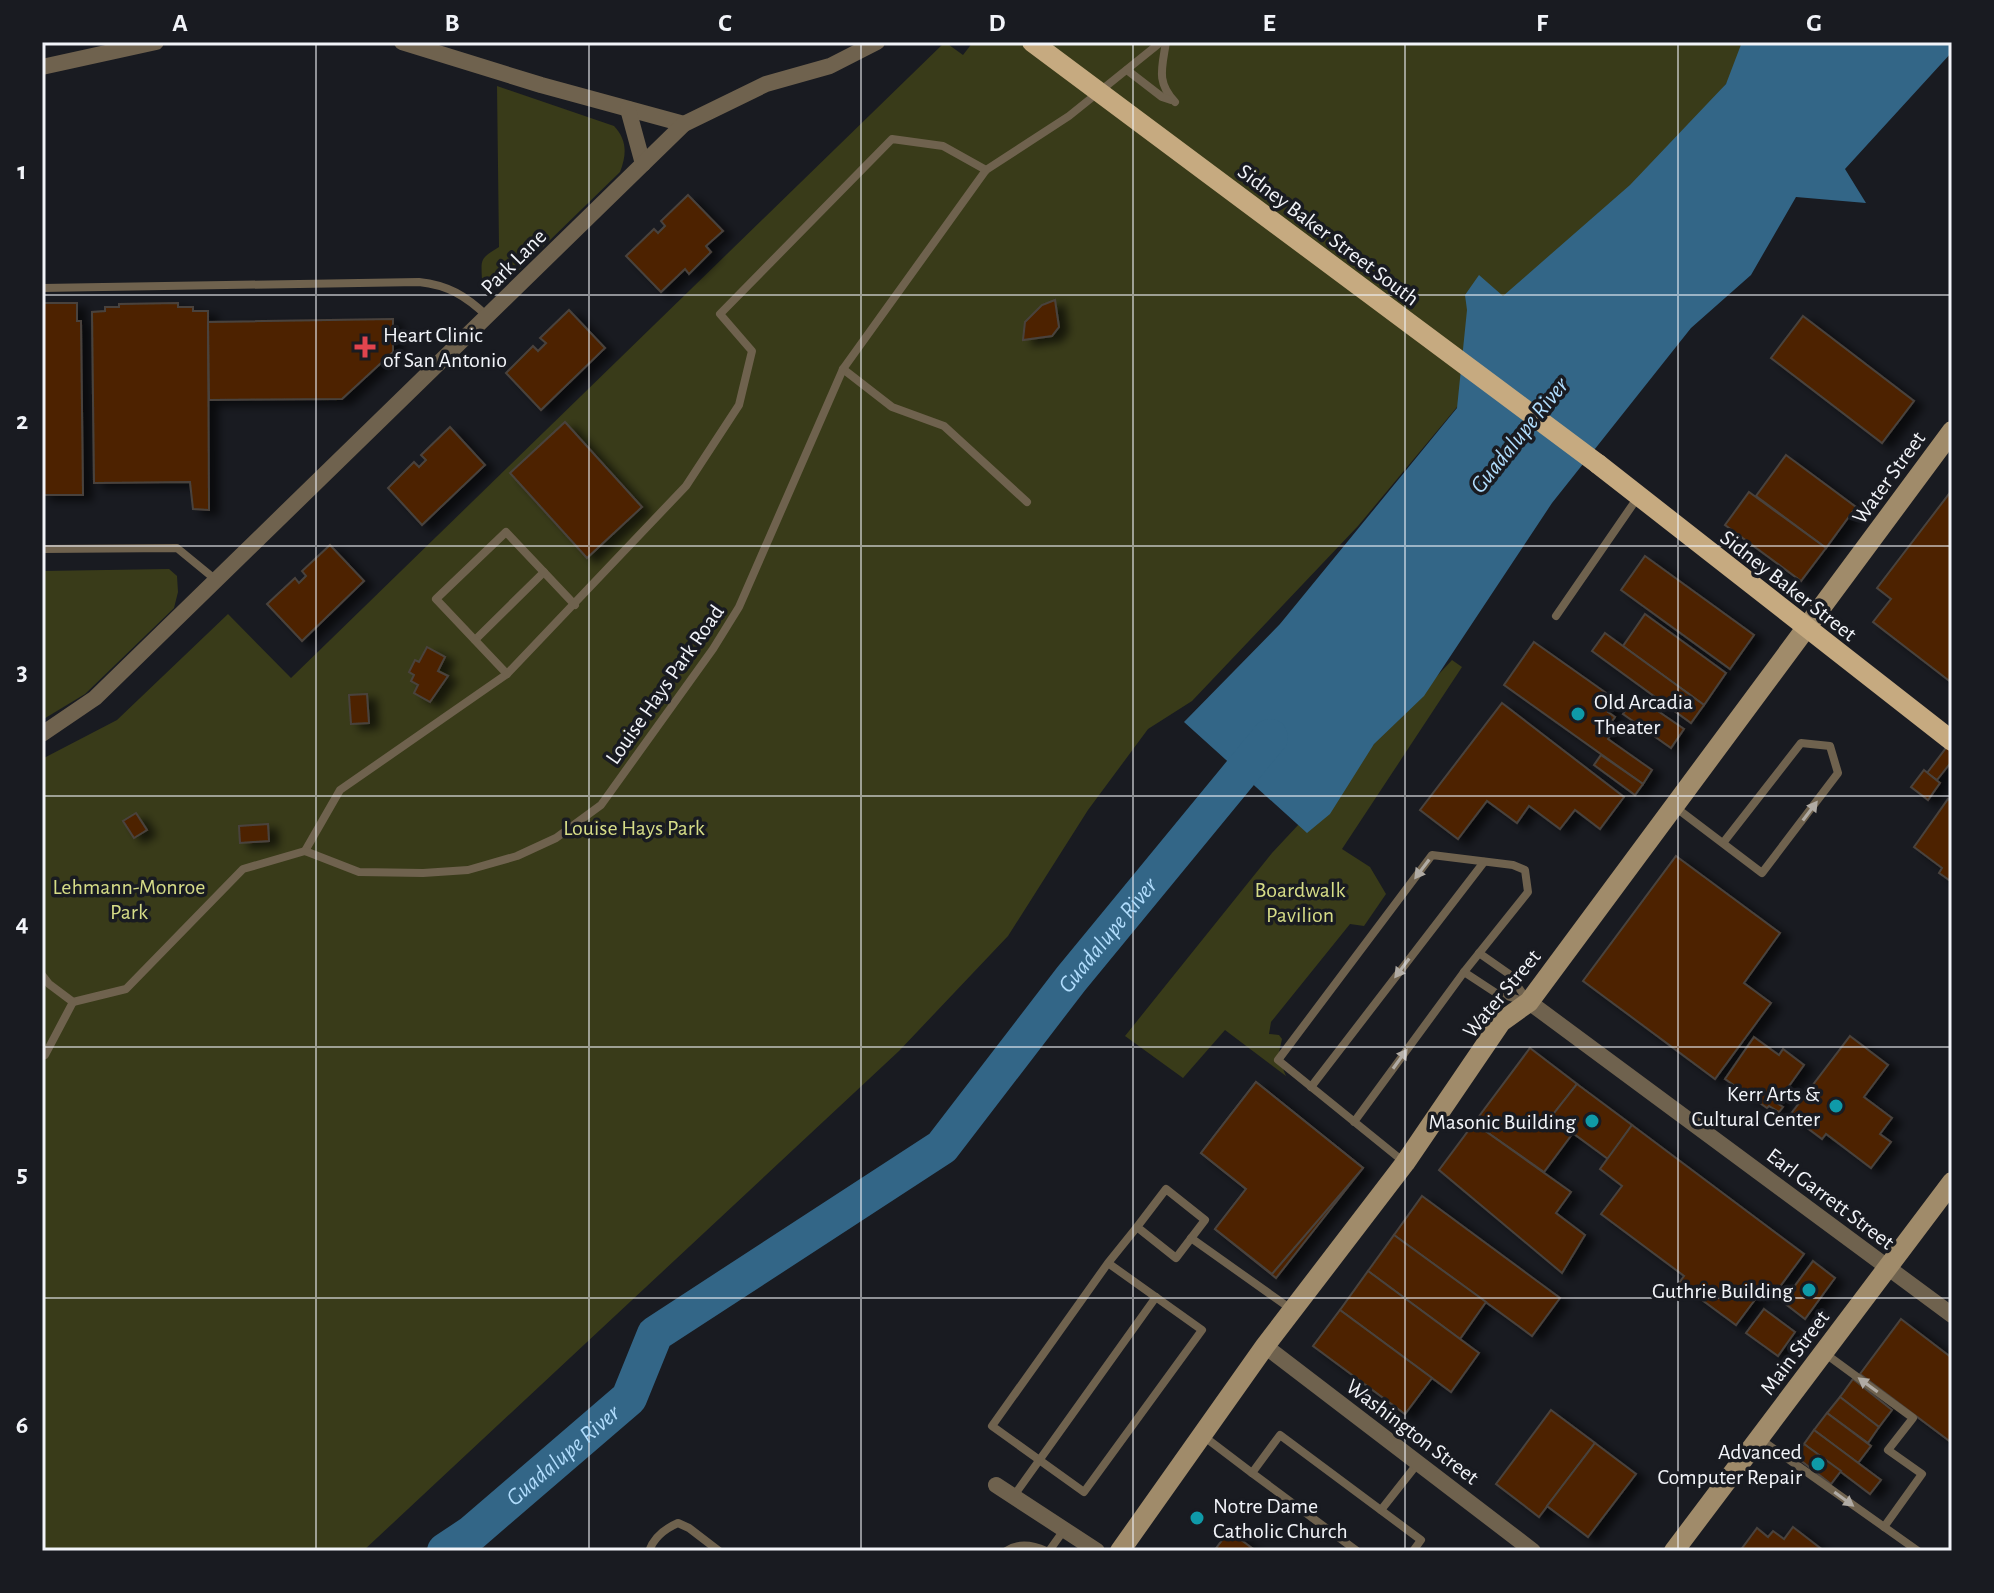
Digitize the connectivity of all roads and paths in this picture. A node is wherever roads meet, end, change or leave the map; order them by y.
1 (156, 42) edge
2 (402, 42) edge
3 (877, 42) edge
4 (1032, 42) edge
5 (1164, 42) edge
6 (42, 67) edge
7 (1127, 70) junction
8 (628, 109) junction
9 (684, 124) junction
10 (643, 164) junction
11 (986, 170) junction
12 (42, 288) edge
13 (488, 317) junction
14 (843, 369) junction
15 (1952, 431) edge
16 (1598, 464) joint
17 (1638, 497) junction
18 (1027, 502) dead end
19 (42, 549) edge
20 (544, 572) junction
21 (216, 580) junction
22 (575, 605) junction
23 (1556, 616) dead end
24 (1805, 628) junction
25 (475, 640) junction
26 (507, 674) junction
27 (42, 734) edge
28 (1952, 741) edge
29 (1674, 806) junction
30 (1723, 843) junction
31 (305, 851) junction
32 (1484, 862) junction
33 (1479, 953) junction
34 (1464, 972) junction
35 (42, 975) edge
36 (73, 1002) junction
37 (1529, 1002) junction
38 (45, 1055) dead end
39 (1311, 1087) junction
40 (1354, 1122) junction
41 (1405, 1163) junction
42 (1952, 1182) edge
43 (1137, 1227) junction
44 (1191, 1238) junction
45 (1108, 1263) junction
46 (1887, 1267) junction
47 (1156, 1297) junction
48 (1292, 1310) junction
49 (1952, 1315) edge
50 (1265, 1346) junction
51 (1823, 1352) junction
52 (1202, 1435) junction
53 (1760, 1438) junction
54 (1040, 1460) junction
55 (1418, 1463) junction
56 (1252, 1473) junction
57 (996, 1485) dead end
58 (1013, 1497) junction
59 (1381, 1510) junction
60 (1884, 1527) junction
61 (1064, 1530) junction
62 (649, 1551) edge
63 (719, 1551) edge
64 (1006, 1551) edge
65 (1047, 1551) edge
66 (1097, 1551) edge
67 (1120, 1551) edge
68 (1357, 1551) edge
69 (1413, 1551) edge
70 (1533, 1551) edge
71 (1674, 1551) edge
72 (1918, 1551) edge

1 - 6 street
2 - 8 street
3 - 9 street, Park Lane
4 - 16 main road, Sidney Baker Street South, bridge
5 - 7 lane, Louise Hays Park Road
5 - 7 lane
7 - 11 lane, Louise Hays Park Road
8 - 9 street
8 - 10 street
9 - 10 street, Park Lane
10 - 13 street, Park Lane
11 - 14 lane, Louise Hays Park Road
11 - 22 lane
12 - 13 lane
13 - 21 street, Park Lane
14 - 18 lane
14 - 31 lane, Louise Hays Park Road
15 - 24 street, Water Street
16 - 17 main road, Sidney Baker Street
17 - 23 lane
17 - 24 main road, Sidney Baker Street
19 - 21 lane
20 - 22 lane
20 - 25 lane
20 - 25 lane
21 - 27 street, Park Lane
22 - 26 lane
24 - 28 main road, Sidney Baker Street
24 - 29 street, Water Street
25 - 26 lane
26 - 31 lane
29 - 30 lane
29 - 37 street, Water Street
30 -> 30 lane
31 - 36 lane
32 - 33 lane
32 -> 39 lane
32 -> 39 lane
33 - 34 lane
33 - 37 lane
34 - 37 lane
40 -> 34 lane
35 - 36 lane
36 - 38 lane
37 - 41 street, Water Street
37 - 46 street, Earl Garrett Street
39 - 40 lane
40 - 41 lane
41 - 48 street, Water Street
42 - 46 street, Main Street
43 - 44 lane
43 - 44 lane
43 - 45 lane
44 - 48 lane
45 - 47 lane
45 - 54 lane
46 - 49 street, Earl Garrett Street
46 - 51 street, Main Street
47 - 54 lane
47 - 54 lane
48 - 50 street, Water Street
50 - 52 street, Water Street
50 - 55 street, Washington Street
51 - 53 street, Main Street
60 -> 51 lane
52 - 56 lane
52 - 67 street, Water Street
53 -> 60 lane
53 - 71 street, Main Street
54 - 58 lane
55 - 59 lane
55 - 70 street, Washington Street
56 - 59 lane
56 - 68 lane
57 - 58 street
58 - 61 street
59 - 69 lane
60 - 72 lane
61 - 65 lane
61 - 66 street
62 - 63 lane
64 - 65 lane

